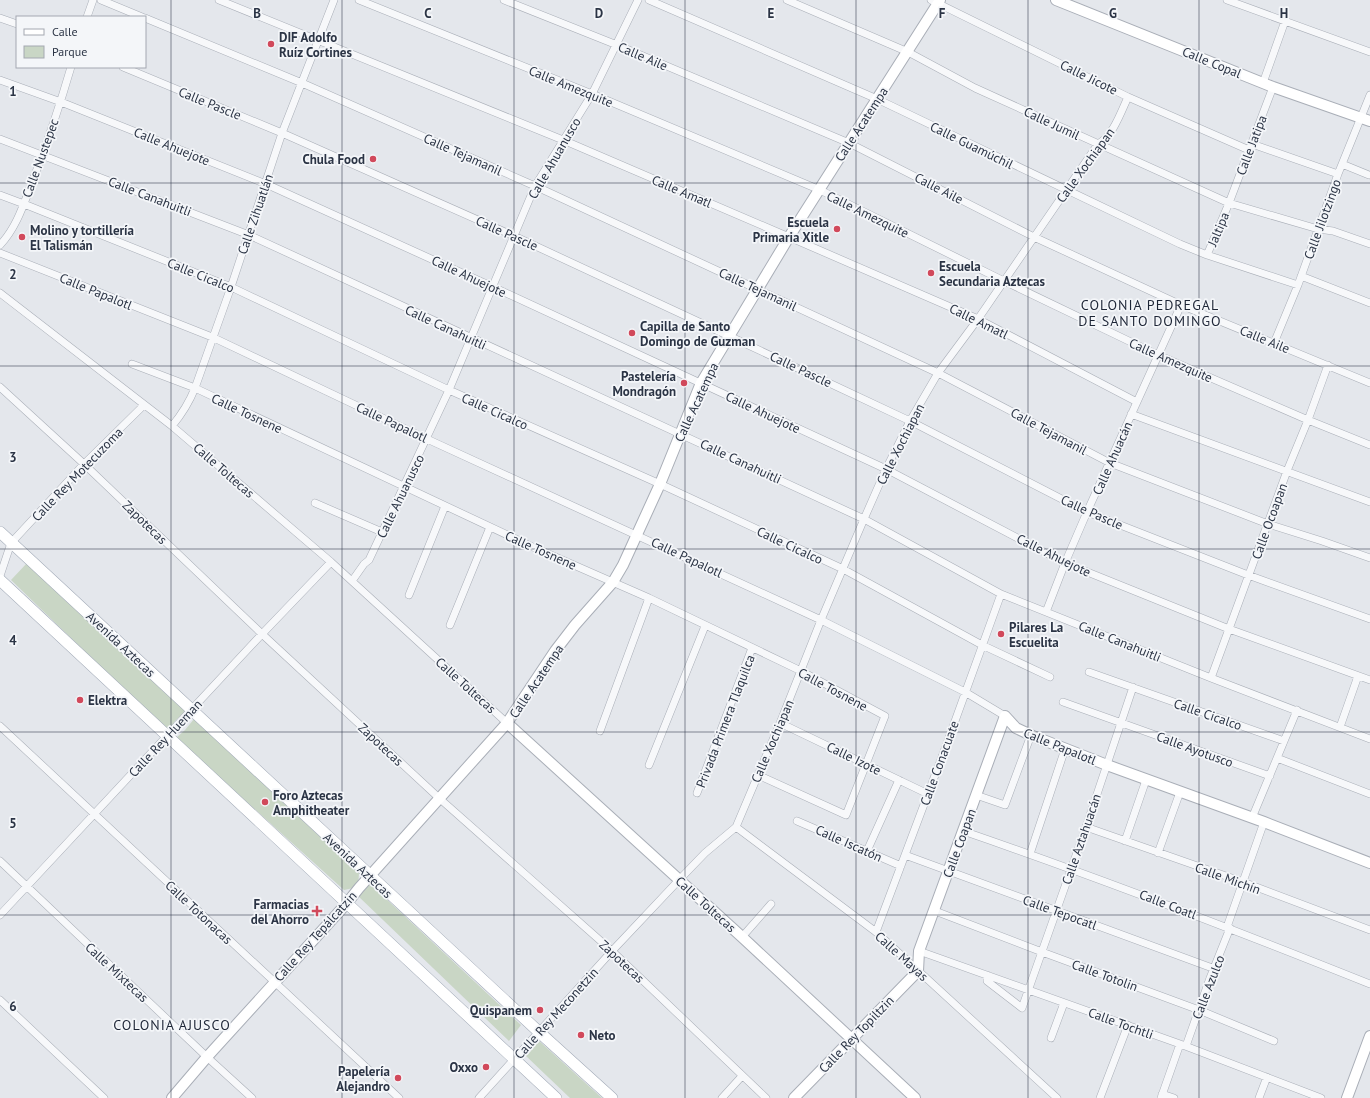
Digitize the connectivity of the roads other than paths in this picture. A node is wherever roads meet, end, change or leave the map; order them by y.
1 (93, 0) edge
2 (101, 0) edge
3 (219, 0) edge
4 (334, 0) edge
5 (359, 0) edge
6 (504, 0) edge
7 (638, 0) edge
8 (649, 0) edge
9 (787, 0) edge
10 (1056, 0) edge
11 (1227, 0) edge
12 (936, 1) edge
13 (87, 16) edge
14 (139, 16) edge
15 (0, 18) edge
16 (146, 19) edge
17 (1285, 21) junction
18 (16, 24) edge
19 (318, 40) junction
20 (617, 45) junction
21 (908, 52) junction
22 (1370, 52) edge
23 (71, 68) edge
24 (125, 68) edge
25 (0, 80) edge
26 (302, 82) junction
27 (1263, 83) junction
28 (1273, 87) junction
29 (592, 94) junction
30 (1370, 95) edge
31 (1128, 97) junction
32 (877, 99) junction
33 (61, 102) junction
34 (1366, 120) edge
35 (282, 133) junction
36 (0, 139) edge
37 (563, 140) junction
38 (849, 142) junction
39 (1098, 144) junction
40 (1250, 147) junction
41 (43, 154) junction
42 (1342, 164) junction
43 (1338, 174) junction
44 (1369, 175) edge
45 (266, 184) junction
46 (535, 186) junction
47 (820, 190) junction
48 (1066, 190) junction
49 (0, 195) edge
50 (24, 204) junction
51 (1229, 204) junction
52 (1318, 229) junction
53 (248, 235) junction
54 (514, 236) junction
55 (790, 237) junction
56 (1034, 237) junction
57 (1370, 244) edge
58 (0, 245) edge
59 (0, 253) edge
60 (1207, 255) junction
61 (1301, 276) junction
62 (1004, 281) junction
63 (1298, 285) junction
64 (231, 287) junction
65 (493, 287) junction
66 (757, 289) junction
67 (0, 293) edge
68 (1370, 303) edge
69 (1181, 306) junction
70 (978, 319) junction
71 (729, 336) junction
72 (212, 337) junction
73 (470, 338) junction
74 (1274, 343) junction
75 (1158, 355) junction
76 (132, 364) dead end
77 (1328, 365) junction
78 (938, 373) junction
79 (702, 383) junction
80 (1370, 383) edge
81 (0, 387) edge
82 (194, 388) junction
83 (449, 390) junction
84 (1137, 402) junction
85 (144, 405) junction
86 (1131, 414) junction
87 (1308, 420) junction
88 (910, 421) junction
89 (172, 426) junction
90 (680, 433) junction
91 (427, 439) junction
92 (1370, 445) edge
93 (1110, 463) junction
94 (84, 464) junction
95 (886, 470) junction
96 (1287, 471) junction
97 (660, 484) junction
98 (404, 486) junction
99 (1370, 502) edge
100 (315, 503) dead end
101 (445, 506) junction
102 (1087, 512) junction
103 (864, 519) junction
104 (1268, 524) junction
105 (490, 527) junction
106 (0, 532) edge
107 (382, 532) junction
108 (638, 535) junction
109 (11, 543) junction
110 (1370, 558) edge
111 (331, 562) junction
112 (1065, 563) junction
113 (843, 569) junction
114 (1248, 575) junction
115 (0, 576) edge
116 (0, 580) edge
117 (352, 581) junction
118 (612, 582) junction
119 (1001, 594) junction
120 (409, 595) dead end
121 (648, 598) junction
122 (1046, 612) junction
123 (1370, 619) edge
124 (821, 620) junction
125 (450, 625) dead end
126 (705, 626) junction
127 (1229, 629) junction
128 (262, 634) junction
129 (982, 645) junction
130 (752, 648) junction
131 (802, 671) junction
132 (1089, 672) dead end
133 (1358, 676) junction
134 (1050, 677) dead end
135 (1211, 678) junction
136 (1370, 680) edge
137 (1133, 688) junction
138 (965, 692) junction
139 (1063, 702) dead end
140 (192, 710) junction
141 (1297, 710) junction
142 (1005, 716) junction
143 (1120, 722) junction
144 (507, 723) junction
145 (780, 723) junction
146 (0, 726) edge
147 (1340, 727) junction
148 (600, 731) dead end
149 (1031, 735) junction
150 (167, 736) junction
151 (1370, 739) edge
152 (1284, 741) junction
153 (1065, 749) junction
154 (1277, 758) junction
155 (867, 764) junction
156 (649, 765) dead end
157 (1107, 765) junction
158 (758, 775) junction
159 (1270, 776) junction
160 (899, 780) junction
161 (1146, 780) junction
162 (1180, 792) junction
163 (697, 793) dead end
164 (928, 794) junction
165 (1370, 794) edge
166 (976, 795) junction
167 (439, 798) junction
168 (94, 814) junction
169 (1252, 818) junction
170 (798, 821) dead end
171 (1264, 822) junction
172 (736, 827) junction
173 (1086, 827) junction
174 (964, 831) junction
175 (1125, 841) junction
176 (867, 851) junction
177 (1158, 853) junction
178 (1030, 854) junction
179 (905, 855) junction
180 (0, 861) edge
181 (1370, 863) edge
182 (901, 866) junction
183 (1071, 868) junction
184 (949, 872) junction
185 (370, 876) junction
186 (679, 880) junction
187 (1243, 882) junction
188 (27, 886) junction
189 (347, 903) junction
190 (771, 904) dead end
191 (935, 911) junction
192 (1056, 911) junction
193 (0, 915) edge
194 (1228, 927) junction
195 (1370, 930) edge
196 (876, 932) junction
197 (742, 937) junction
198 (612, 951) junction
199 (919, 951) junction
200 (1042, 952) junction
201 (1215, 969) junction
202 (918, 970) junction
203 (987, 975) junction
204 (274, 982) junction
205 (1370, 984) edge
206 (1029, 990) junction
207 (0, 1000) edge
208 (1064, 1003) junction
209 (1199, 1010) junction
210 (1128, 1025) junction
211 (539, 1032) junction
212 (1370, 1036) edge
213 (1051, 1038) dead end
214 (852, 1039) junction
215 (1274, 1041) dead end
216 (1183, 1045) junction
217 (206, 1057) junction
218 (515, 1059) junction
219 (742, 1076) junction
220 (1267, 1077) junction
221 (1162, 1096) edge
222 (104, 1098) edge
223 (172, 1098) edge
224 (252, 1098) edge
225 (398, 1098) edge
226 (479, 1098) edge
227 (556, 1098) edge
228 (612, 1098) edge
229 (722, 1098) edge
230 (766, 1098) edge
231 (794, 1098) edge
232 (915, 1098) edge
233 (1057, 1098) edge
234 (1100, 1098) edge
235 (1174, 1098) edge
236 (1259, 1098) edge
237 (1321, 1098) edge
238 (1347, 1098) edge

1 - 13 street
2 - 14 street, Calle Tejamanil
3 - 19 street, Calle Amatl
4 - 19 street, Calle Zihuatlán
5 - 29 street, Calle Amezquite
6 - 20 street, Calle Aile
7 - 20 street, Calle Ahuanusco
8 - 32 street, Calle Guamúchil
9 - 21 street, Calle Jumil
10 - 27 street, Calle Copal
11 - 17 street
12 - 21 street, Calle Acatempa
12 - 31 street, Calle Jicote
15 - 18 street
16 - 26 street, Calle Tejamanil
17 - 22 street
17 - 27 street
19 - 26 street, Calle Zihuatlán
19 - 37 street, Calle Amatl
20 - 29 street, Calle Ahuanusco
20 - 38 street, Calle Aile
21 - 32 street, Calle Acatempa
21 - 39 street, Calle Jumil
23 - 33 street, Calle Nustepec
24 - 35 street, Calle Pascle
25 - 33 street, Calle Ahuejote
26 - 35 street, Calle Zihuatlán
26 - 46 street, Calle Tejamanil
27 - 28 street, Calle Copal
28 - 34 street, Calle Copal
28 - 40 street, Calle Jatipa
29 - 37 street, Calle Ahuanusco
29 - 47 street, Calle Amezquite
30 - 34 street, Calle Jilotzingo
31 - 39 street, Calle Xochiapan
31 - 40 street, Calle Jicote
32 - 38 street, Calle Acatempa
32 - 48 street, Calle Guamúchil
33 - 41 street, Calle Nustepec
33 - 45 street, Calle Ahuejote
34 - 42 street, Calle Jilotzingo
35 - 45 street, Calle Zihuatlán
35 - 54 street, Calle Pascle
36 - 41 street, Calle Canahuitli
37 - 46 street, Calle Ahuanusco
37 - 55 street, Calle Amatl
38 - 47 street, Calle Acatempa
38 - 56 street, Calle Aile
39 - 48 street, Calle Xochiapan
39 - 51 street, Calle Jumil
40 - 43 street, Calle Jicote
40 - 51 street, Calle Jatipa
41 - 50 street, Calle Nustepec
41 - 53 street, Calle Canahuitli
42 - 43 street, Calle Jilotzingo
42 - 44 street
43 - 52 street, Calle Jilotzingo
45 - 53 street, Calle Zihuatlán
45 - 65 street, Calle Ahuejote
46 - 54 street, Calle Ahuanusco
46 - 66 street, Calle Tejamanil
47 - 55 street, Calle Acatempa
47 - 62 street, Calle Amezquite
48 - 56 street, Calle Xochiapan
48 - 60 street, Calle Guamúchil
49 - 50 street, Calle Cicalco
50 - 58 street, Calle Nustepec
50 - 64 street, Calle Cicalco
51 - 52 street, Calle Jumil
51 - 60 street, Jaltipa
52 - 57 street, Calle Jumil
52 - 61 street, Calle Jilotzingo
53 - 64 street, Calle Zihuatlán
53 - 73 street, Calle Canahuitli
54 - 65 street, Calle Ahuanusco
54 - 71 street, Calle Pascle
55 - 66 street, Calle Acatempa
55 - 70 street, Calle Amatl
56 - 62 street, Calle Xochiapan
56 - 69 street, Calle Aile
59 - 72 street, Calle Papalotl
60 - 63 street, Calle Guamúchil
61 - 63 street, Calle Jilotzingo
61 - 68 street
62 - 70 street, Calle Xochiapan
62 - 75 street, Calle Amezquite
63 - 74 street, Calle Jilotzingo
64 - 72 street, Calle Zihuatlán
64 - 83 street, Calle Cicalco
65 - 73 street, Calle Ahuanusco
65 - 79 street, Calle Ahuejote
66 - 71 street, Calle Acatempa
66 - 78 street, Calle Tejamanil
67 - 85 street, Calle Toltecas
69 - 74 street, Calle Aile
69 - 75 street, Calle Ahuacán
70 - 78 street, Calle Xochiapan
70 - 84 street, Calle Amatl
71 - 79 street, Calle Acatempa
71 - 88 street, Calle Pascle
72 - 82 street, Calle Zihuatlán
72 - 91 street, Calle Papalotl
73 - 83 street, Calle Ahuanusco
73 - 90 street, Calle Canahuitli
74 - 77 street, Calle Aile
75 - 84 street, Calle Ahuacán
75 - 87 street, Calle Amezquite
76 - 82 street, Calle Tosnene
77 - 80 street, Calle Aile
77 - 87 street, Calle Ocoapan
78 - 88 street, Calle Xochiapan
78 - 93 street, Calle Tejamanil
79 - 90 street, Calle Acatempa
79 - 95 street, Calle Ahuejote
81 - 94 street, Zapotecas
82 - 89 street, Calle Zihuatlán
82 - 98 street, Calle Tosnene
83 - 91 street, Calle Ahuanusco
83 - 97 street, Calle Cicalco
84 - 86 street, Calle Ahuacán
85 - 89 street, Calle Toltecas
85 - 94 street, Calle Rey Motecuzoma
86 - 93 street, Calle Ahuacán
86 - 96 street
87 - 92 street, Calle Amezquite
87 - 96 street, Calle Ocoapan
88 - 95 street, Calle Xochiapan
88 - 102 street, Calle Pascle
89 - 111 street, Calle Toltecas
90 - 97 street, Calle Acatempa
90 - 103 street, Calle Canahuitli
91 - 98 street, Calle Ahuanusco
91 - 108 street, Calle Papalotl
93 - 102 street, Calle Ahuacán
93 - 104 street, Calle Tejamanil
94 - 109 street, Calle Rey Motecuzoma
94 - 128 street, Zapotecas
95 - 103 street, Calle Xochiapan
95 - 112 street, Calle Ahuejote
96 - 99 street
96 - 104 street, Calle Ocoapan
97 - 108 street, Calle Acatempa
97 - 113 street, Calle Cicalco
98 - 101 street, Calle Tosnene
98 - 107 street, Calle Ahuanusco
100 - 107 street
101 - 105 street, Calle Tosnene
101 - 120 street
102 - 112 street, Calle Ahuacán
102 - 114 street, Calle Pascle
103 - 113 street, Calle Xochiapan
103 - 119 street, Calle Canahuitli
104 - 110 street, Calle Tejamanil
104 - 114 street, Calle Ocoapan
105 - 118 street, Calle Tosnene
105 - 125 street
106 - 109 main road, Avenida Aztecas
107 - 117 street, Calle Ahuanusco
108 - 118 street, Calle Acatempa
108 - 124 street, Calle Papalotl
109 - 115 street
109 - 140 main road, Avenida Aztecas
111 - 117 street, Calle Toltecas
111 - 128 street, Calle Rey Hueman
112 - 122 street, Calle Ahuacán
112 - 127 street, Calle Ahuejote
113 - 124 street, Calle Xochiapan
113 - 129 street, Calle Cicalco
114 - 123 street, Calle Pascle
114 - 127 street, Calle Ocoapan
116 - 150 main road
117 - 144 street, Calle Toltecas
118 - 121 street, Calle Tosnene
118 - 144 street, Calle Acatempa
119 - 122 street, Calle Canahuitli
119 - 129 street, Calle Conacuate
121 - 126 street, Calle Tosnene
121 - 148 street
122 - 135 street, Calle Canahuitli
124 - 131 street, Calle Xochiapan
124 - 138 street, Calle Papalotl
126 - 130 street, Calle Tosnene
126 - 156 street
127 - 133 street, Calle Ahuejote
127 - 135 street, Calle Ocoapan
128 - 140 street, Calle Rey Hueman
128 - 167 street, Zapotecas
129 - 134 street, Calle Cicalco
129 - 138 street, Calle Conacuate
130 - 131 street, Calle Tosnene
130 - 163 street, Privada Primera Tlaquilca
131 - 145 street, Calle Xochiapan
131 - 155 street, Calle Tosnene
132 - 137 street, Calle Cicalco
133 - 136 street, Calle Ahuejote
133 - 147 street
135 - 141 street, Calle Canahuitli
137 - 143 street, Calle Aztahuacán
137 - 152 street, Calle Cicalco
138 - 142 street, Calle Papalotl
138 - 164 street, Calle Conacuate
139 - 143 street, Calle Ayotusco
140 - 150 street, Calle Rey Hueman
140 - 185 main road, Avenida Aztecas
141 - 147 street, Calle Canahuitli
141 - 152 street
142 - 149 street, Calle Papalotl
142 - 166 street, Calle Coapan
143 - 157 street, Calle Aztahuacán
143 - 159 street, Calle Ayotusco
144 - 167 street, Calle Rey Tepálcatzin
144 - 186 street, Calle Toltecas
145 - 155 street, Calle Izote
145 - 158 street, Calle Xochiapan
146 - 168 street, Calle Totonacas
147 - 151 street, Calle Canahuitli
149 - 153 street, Calle Papalotl
149 - 166 street
150 - 168 street, Calle Rey Hueman
150 - 189 main road
152 - 154 street
153 - 157 street, Calle Papalotl
153 - 178 street
154 - 159 street
154 - 165 street
155 - 158 street
155 - 160 street, Calle Izote
157 - 161 street, Calle Papalotl
157 - 173 street, Calle Aztahuacán
158 - 172 street, Calle Xochiapan
159 - 169 street
160 - 164 street, Calle Izote
160 - 176 street
161 - 162 street, Calle Papalotl
161 - 175 street
162 - 169 street, Calle Papalotl
162 - 177 street
164 - 179 street, Calle Conacuate
166 - 174 street, Calle Coapan
167 - 185 street, Calle Rey Tepálcatzin
167 - 198 street, Zapotecas
168 - 188 street, Calle Rey Hueman
168 - 204 street, Calle Totonacas
169 - 171 street, Calle Papalotl
170 - 176 street, Calle Iscatón
171 - 181 street, Calle Papalotl
171 - 187 street, Calle Azulco
172 - 186 street, Calle Rey Meconetzin
172 - 196 street, Calle Mayas
173 - 175 street, Calle Michín
173 - 183 street, Calle Aztahuacán
174 - 178 street, Calle Coatl
174 - 184 street, Calle Coapan
175 - 177 street, Calle Michín
176 - 182 street, Calle Iscatón
177 - 187 street, Calle Michín
178 - 183 street, Calle Coatl
179 - 182 street, Calle Conacuate
179 - 184 street, Calle Tepocatl
180 - 188 street, Calle Mixtecas
182 - 196 street, Calle Conacuate
183 - 192 street, Calle Aztahuacán
183 - 194 street, Calle Coatl
184 - 191 street, Calle Coapan
184 - 192 street, Calle Tepocatl
185 - 189 street, Calle Rey Tepálcatzin
185 - 211 main road, Avenida Aztecas
186 - 197 street, Calle Toltecas
186 - 198 street, Calle Rey Meconetzin
187 - 194 street, Calle Azulco
187 - 195 street, Calle Michín
188 - 193 street, Calle Rey Hueman
188 - 217 street, Calle Mixtecas
189 - 204 street, Calle Rey Tepálcatzin
189 - 218 main road
190 - 197 street
191 - 199 street, Calle Coapan
191 - 200 street, Calle Totolin
192 - 200 street, Calle Aztahuacán
192 - 201 street, Calle Tepocatl
194 - 201 street, Calle Azulco
194 - 205 street, Calle Coatl
196 - 202 street, Calle Mayas
197 - 214 street, Calle Toltecas
198 - 211 street, Calle Rey Meconetzin
198 - 219 street, Zapotecas
199 - 202 street, Calle Coapan
199 - 203 street, Calle Tochtli
200 - 206 street, Calle Aztahuacán
200 - 209 street, Calle Totolin
201 - 209 street, Calle Azulco
202 - 214 street, Calle Rey Topiltzin
202 - 233 street, Calle Mayas
203 - 206 street, Calle Tochtli
203 - 206 street, Calle Aztahuacán
204 - 217 street, Calle Rey Tepálcatzin
204 - 225 street, Calle Totonacas
206 - 208 street, Calle Tochtli
207 - 222 street
208 - 210 street, Calle Tochtli
208 - 213 street
209 - 215 street, Calle Totolin
209 - 216 street, Calle Azulco
210 - 216 street, Calle Tochtli
210 - 234 street
211 - 218 street, Calle Rey Meconetzin
211 - 228 main road, Avenida Aztecas
212 - 238 street
214 - 231 street, Calle Rey Topiltzin
214 - 232 street, Calle Toltecas
216 - 220 street, Calle Tochtli
216 - 221 street, Calle Azulco
217 - 223 street, Calle Rey Tepálcatzin
217 - 224 street, Calle Mixtecas
218 - 226 street, Calle Rey Meconetzin
218 - 227 main road
219 - 229 street
219 - 230 street, Zapotecas
220 - 236 street
220 - 237 street, Calle Tochtli
221 - 235 street

